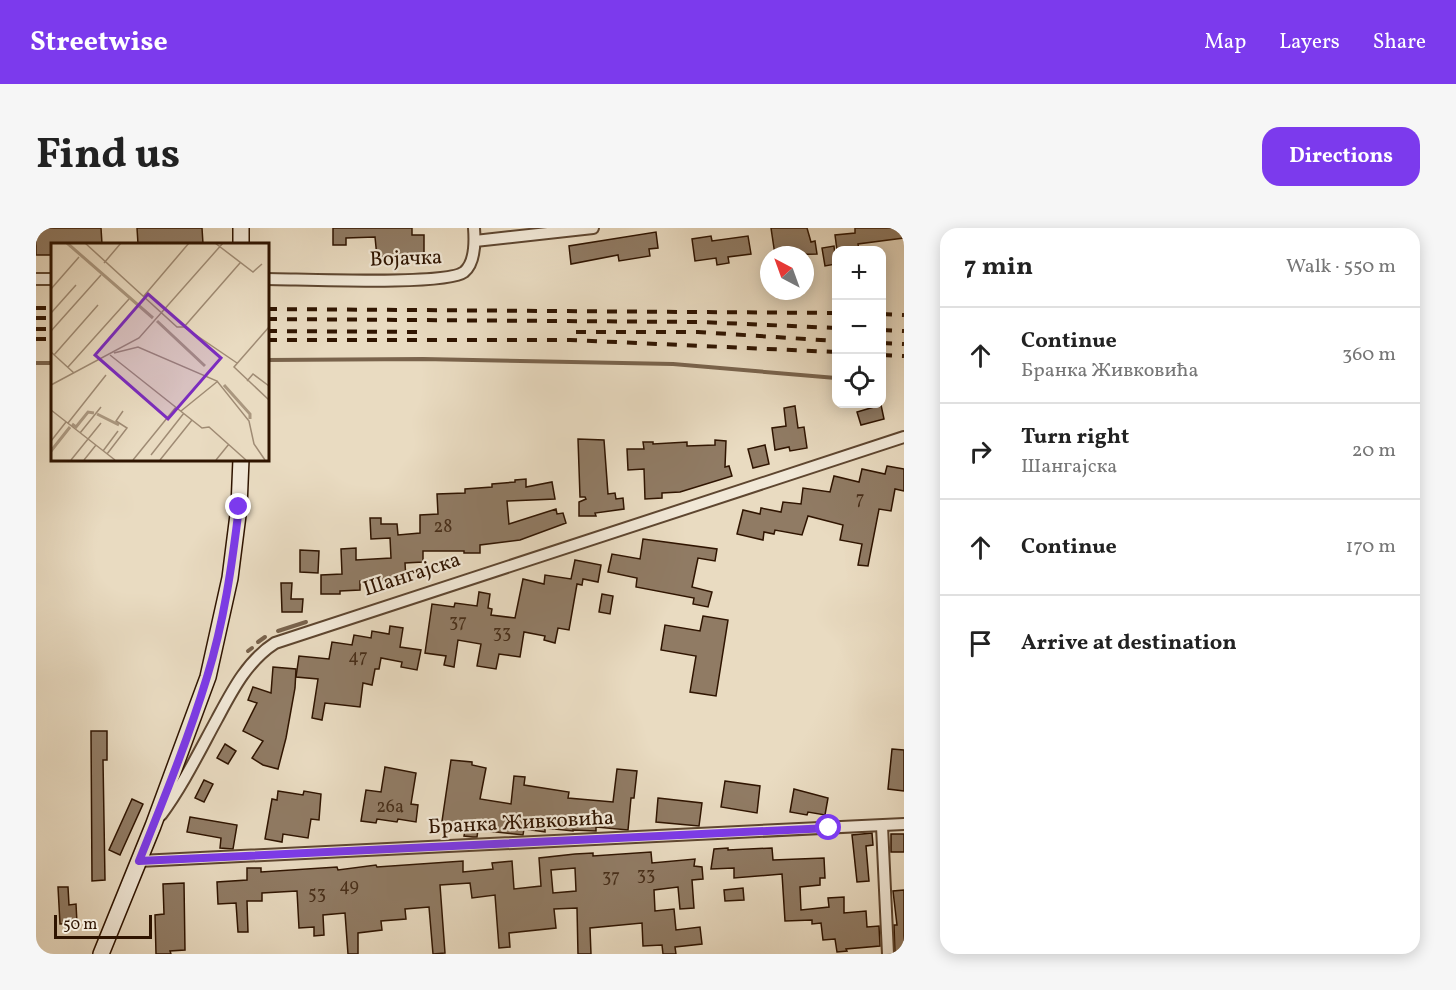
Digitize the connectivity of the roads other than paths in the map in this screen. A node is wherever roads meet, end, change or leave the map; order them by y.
1 (474, 228) edge
2 (593, 228) edge
3 (475, 242) junction
4 (268, 279) edge
5 (904, 437) edge
6 (241, 460) edge
7 (904, 824) edge
8 (153, 826) junction
9 (882, 826) junction
10 (139, 861) junction
11 (101, 954) edge
12 (888, 954) edge

1 - 3 street
2 - 3 street
3 - 4 street, Војачка
5 - 8 street, Шангајска
6 - 8 main road
7 - 9 street, Бранка Живковића
8 - 10 main road, Шангајска
9 - 10 street, Бранка Живковића
9 - 12 street
10 - 11 main road, Шангајска

